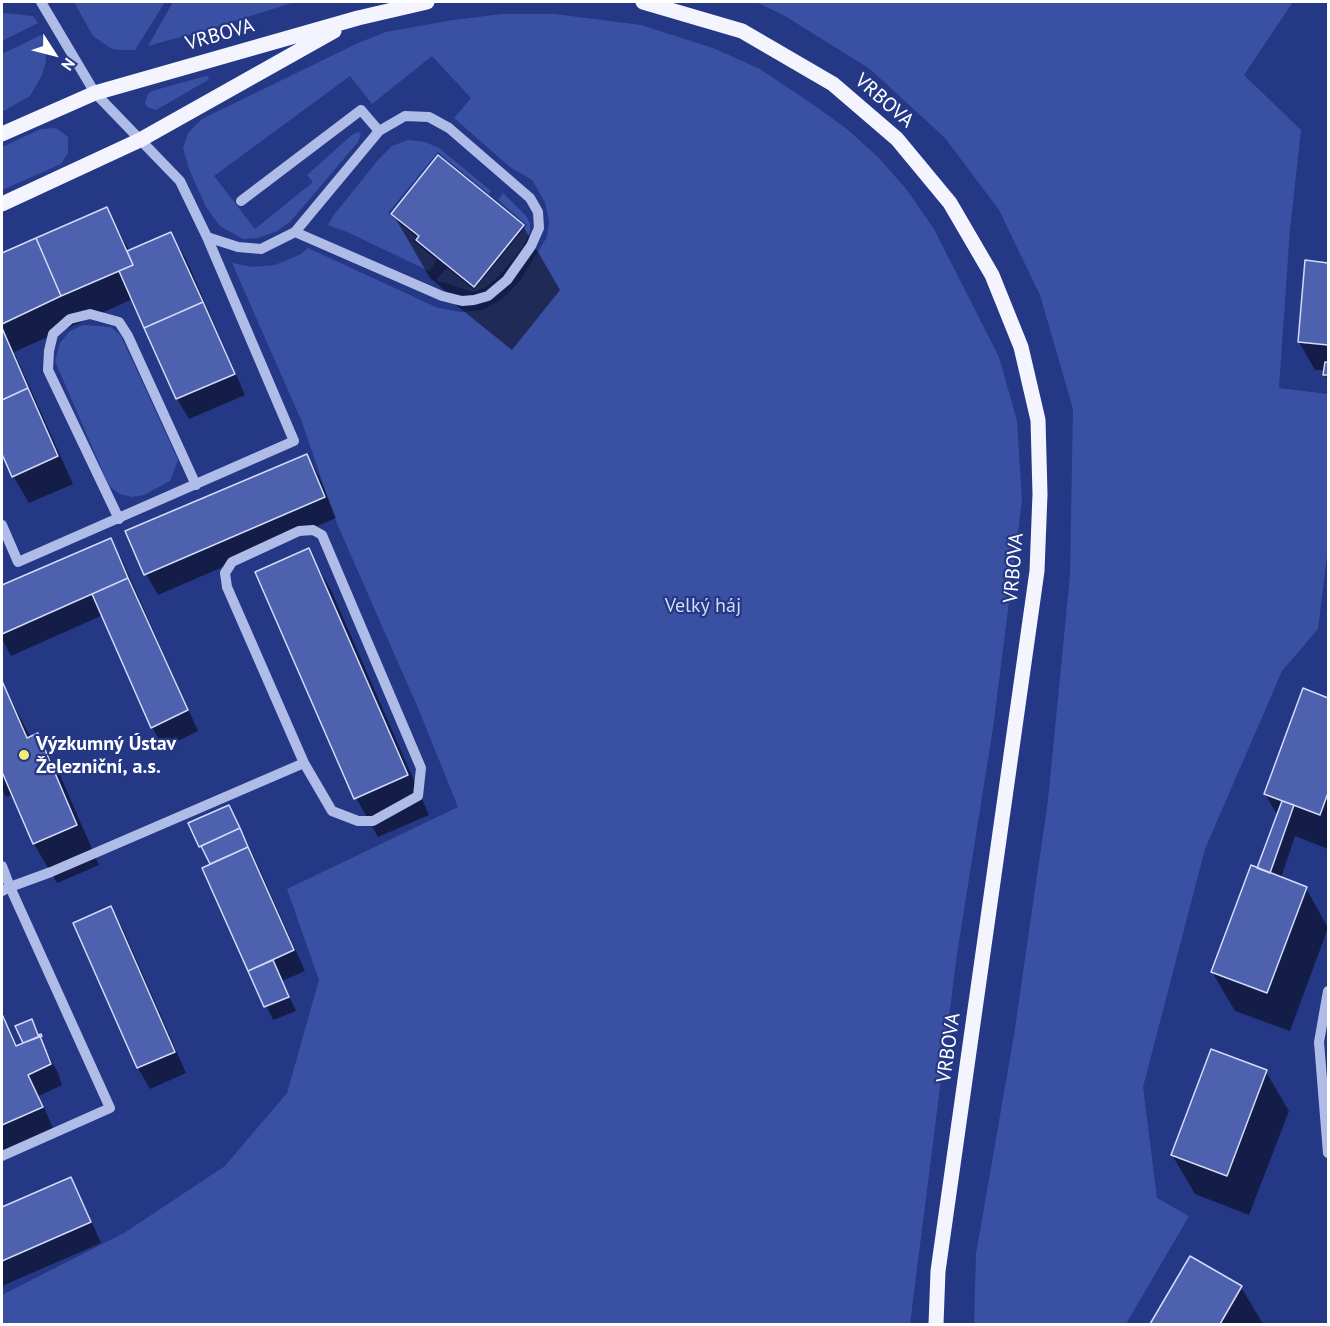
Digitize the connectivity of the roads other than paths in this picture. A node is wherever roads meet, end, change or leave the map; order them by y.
1 (41, 2) edge
2 (427, 2) edge
3 (643, 2) edge
4 (358, 18) junction
5 (95, 93) junction
6 (379, 131) junction
7 (2, 134) edge
8 (140, 140) junction
9 (241, 201) dead end
10 (2, 204) edge
11 (295, 232) junction
12 (207, 237) junction
13 (196, 485) junction
14 (119, 519) junction
15 (2, 525) edge
16 (304, 762) junction
17 (2, 866) edge
18 (6, 889) edge
19 (1329, 991) edge
20 (1329, 1153) edge
21 (2, 1156) edge
22 (936, 1324) edge

1 - 5 street
2 - 4 main road, VRBOVA
3 - 22 main road, VRBOVA
4 - 5 main road, VRBOVA
4 - 8 main road, VRBOVA
5 - 7 main road, VRBOVA
5 - 8 street
6 - 9 street
6 - 11 street
6 - 11 street
8 - 10 main road, VRBOVA
8 - 12 street
11 - 12 street
12 - 13 street
13 - 14 street
13 - 14 street
14 - 15 street
16 - 16 street
16 - 18 street
17 - 18 street
18 - 21 street
19 - 20 street

